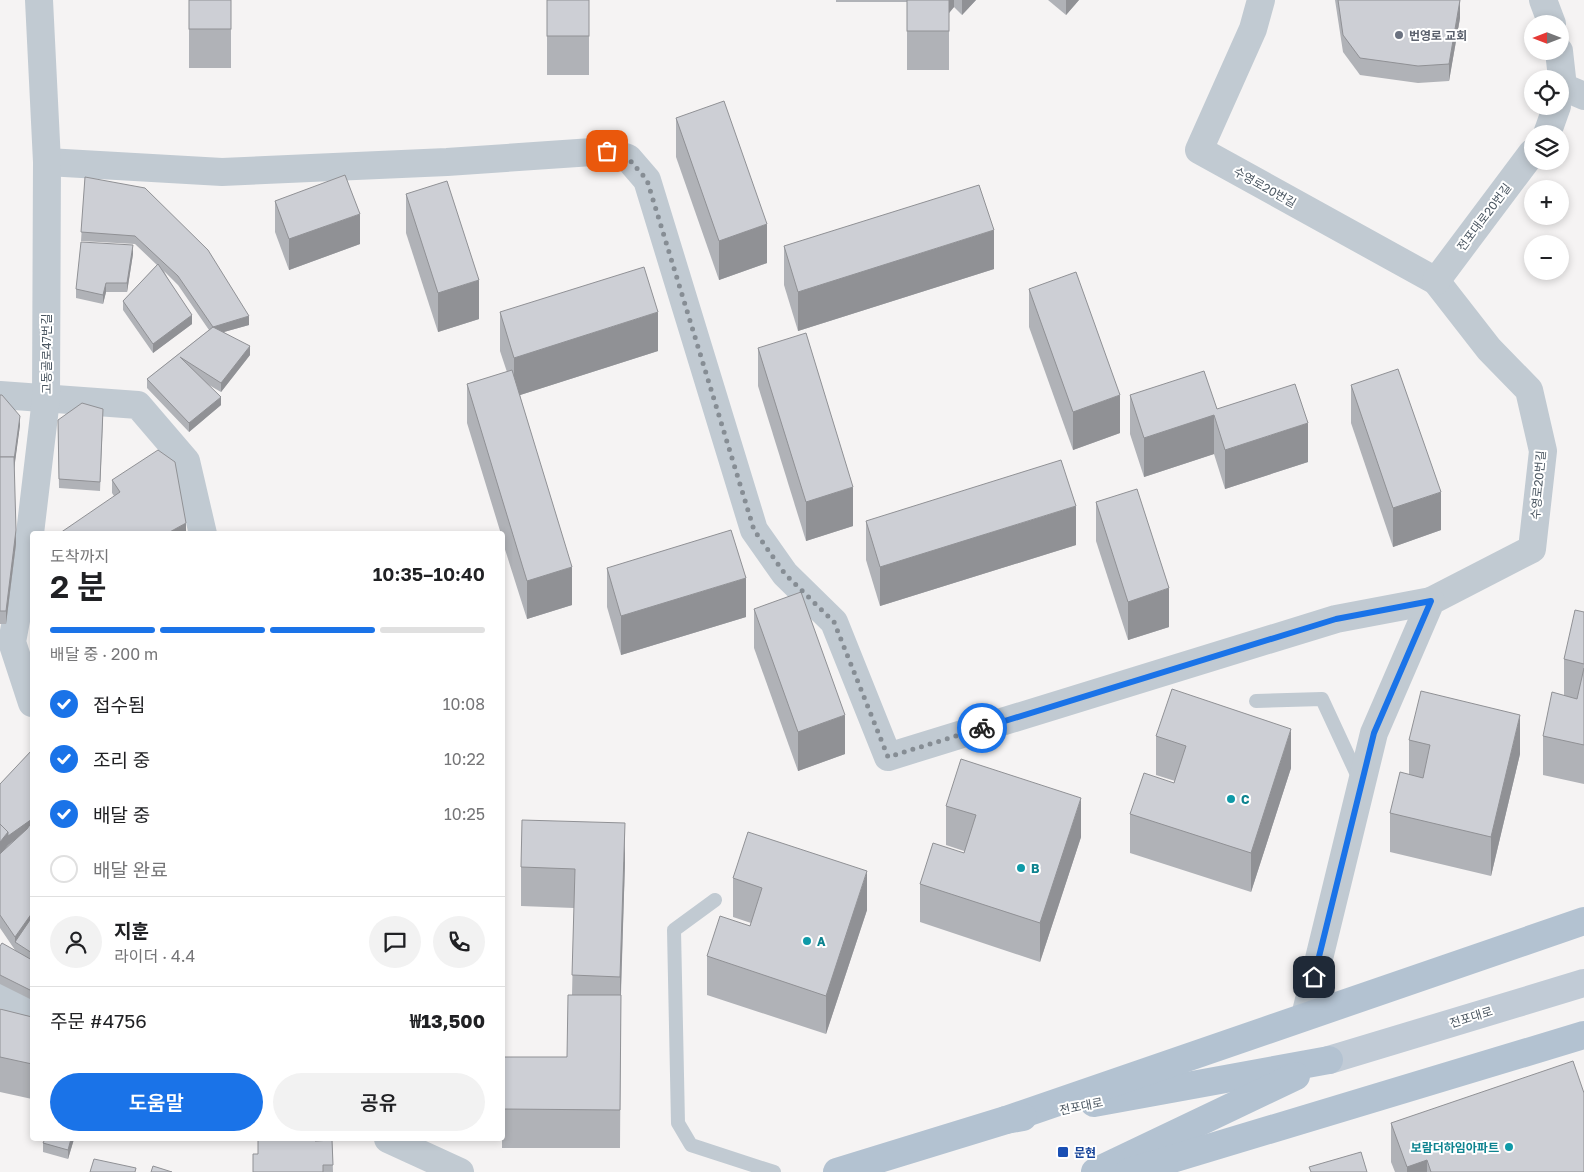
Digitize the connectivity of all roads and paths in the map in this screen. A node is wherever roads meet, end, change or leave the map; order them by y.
1 (39, 0) edge
2 (1261, 0) edge
3 (1544, 0) edge
4 (1549, 15) edge
5 (46, 162) junction
6 (1524, 164) edge
7 (1436, 281) junction
8 (0, 395) edge
9 (46, 399) junction
10 (30, 531) edge
11 (202, 531) edge
12 (30, 533) edge
13 (1431, 601) junction
14 (30, 697) edge
15 (1256, 702) dead end
16 (1362, 785) junction
17 (715, 900) dead end
18 (1584, 921) edge
19 (1584, 983) edge
20 (0, 993) edge
21 (30, 1006) edge
22 (1305, 1016) junction
23 (1584, 1035) edge
24 (1329, 1060) junction
25 (1006, 1120) junction
26 (392, 1141) edge
27 (460, 1172) edge
28 (774, 1172) edge
29 (837, 1172) edge
30 (1095, 1172) edge
31 (1129, 1172) edge

1 - 5 street, 고동골로47번길
2 - 7 street, 수영로20번길
3 - 4 street
5 - 9 street, 고동골로47번길
5 - 13 street
6 - 7 street, 전포대로20번길
7 - 13 street, 수영로20번길
8 - 9 street
9 - 10 street, 고동골로47번길
9 - 11 street
12 - 14 street, 고동골로47번길
13 - 16 street
15 - 16 lane
16 - 22 street
17 - 28 lane
18 - 22 main road
19 - 24 main road, 전포대로
20 - 21 street
22 - 25 main road
23 - 31 main road
24 - 25 main road, 전포대로
24 - 30 main road, 전포대로
25 - 29 main road, 전포대로
26 - 27 street

